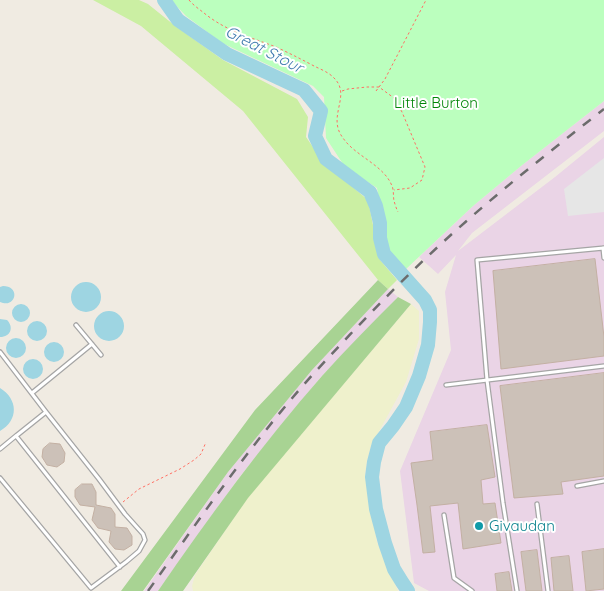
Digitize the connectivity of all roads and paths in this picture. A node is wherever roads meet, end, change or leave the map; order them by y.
1 (189, 0) edge
2 (426, 0) edge
3 (378, 87) junction
4 (340, 91) junction
5 (376, 91) dead end
6 (393, 190) junction
7 (398, 212) dead end
8 (603, 248) edge
9 (604, 258) edge
10 (76, 325) dead end
11 (92, 344) junction
12 (0, 352) edge
13 (101, 355) dead end
14 (604, 366) edge
15 (487, 380) junction
16 (446, 386) dead end
17 (32, 393) junction
18 (46, 412) junction
19 (16, 436) junction
20 (206, 442) dead end
21 (0, 449) edge
22 (0, 478) edge
23 (604, 481) edge
24 (577, 486) dead end
25 (537, 504) dead end
26 (119, 505) junction
27 (444, 515) dead end
28 (120, 567) junction
29 (472, 591) edge
30 (517, 591) edge
31 (548, 591) edge

1 - 4 path
2 - 3 path
3 - 4 path
3 - 5 path
3 - 6 path
4 - 6 path
6 - 7 path
8 - 9 lane
8 - 15 lane
10 - 11 lane
11 - 13 lane
11 - 17 lane
12 - 17 lane
14 - 15 lane
15 - 16 lane
15 - 30 lane
17 - 18 lane
18 - 19 lane
18 - 26 lane
19 - 21 lane
19 - 28 lane
20 - 26 path
22 - 28 lane
23 - 24 lane
25 - 31 lane
26 - 28 lane
27 - 29 lane

